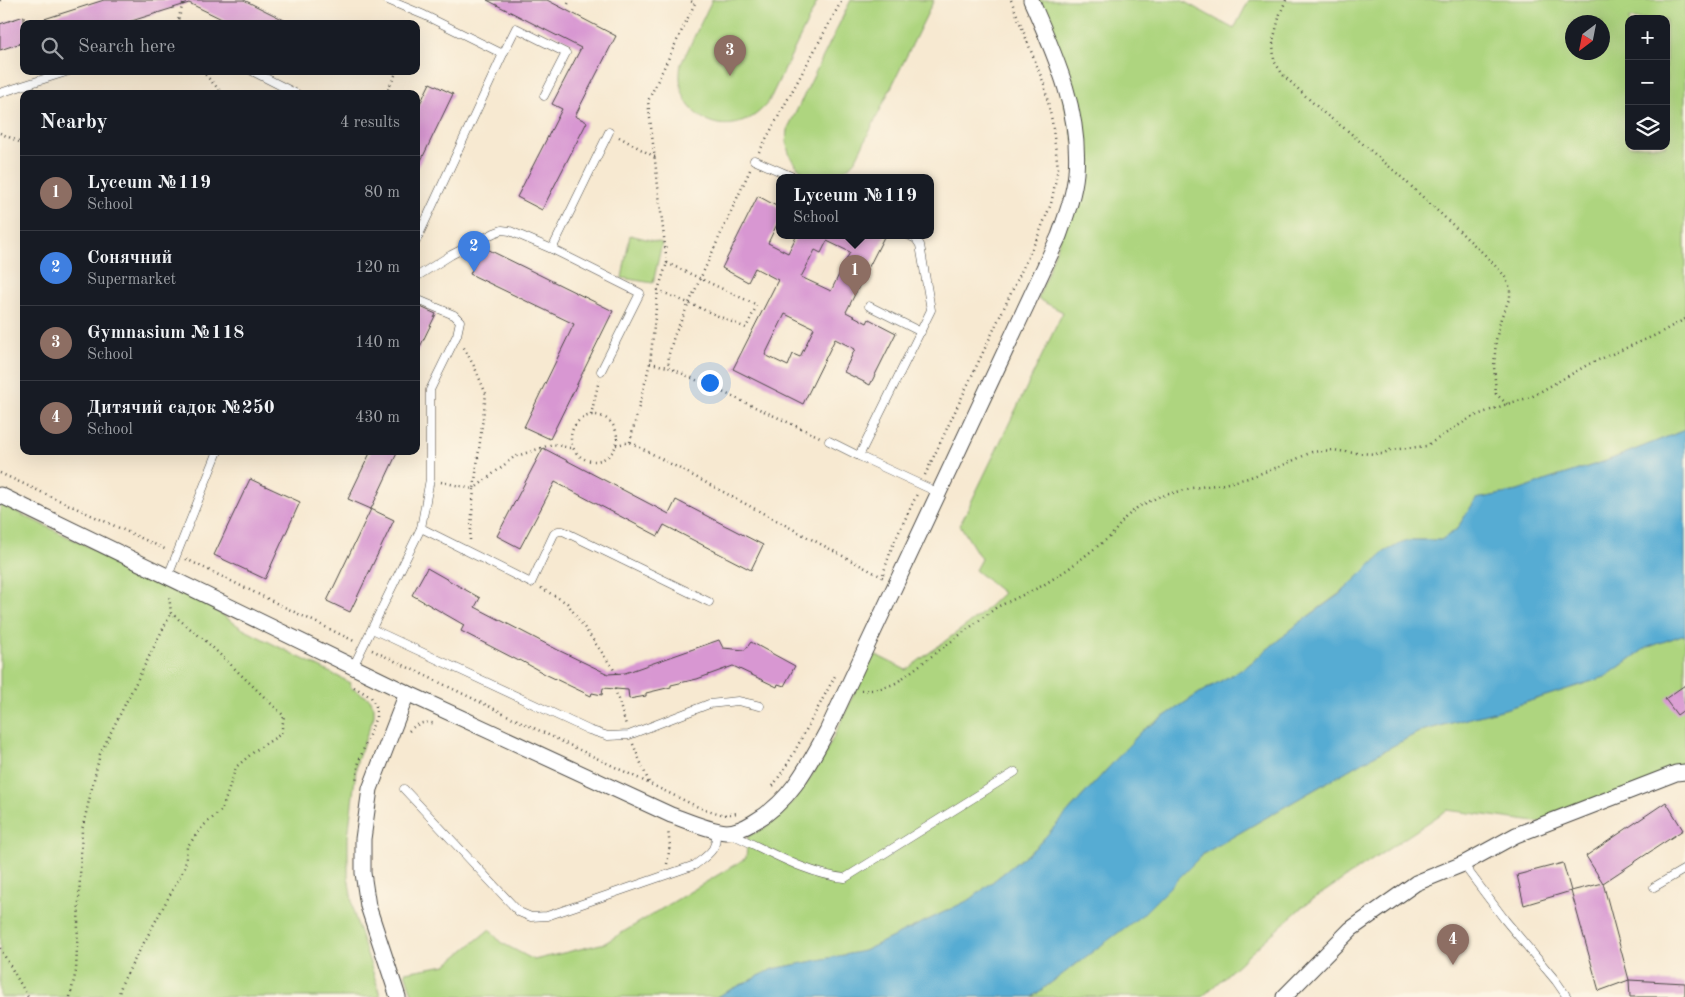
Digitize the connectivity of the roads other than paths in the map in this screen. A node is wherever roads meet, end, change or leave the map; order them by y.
1 (388, 0) edge
2 (1031, 0) edge
3 (503, 54) junction
4 (56, 75) edge
5 (260, 75) edge
6 (289, 90) edge
7 (0, 93) edge
8 (544, 96) dead end
9 (609, 132) road end
10 (754, 160) road end
11 (786, 174) edge
12 (420, 232) edge
13 (916, 239) edge
14 (552, 249) junction
15 (420, 274) edge
16 (420, 301) edge
17 (869, 306) dead end
18 (921, 332) junction
19 (601, 371) road end
20 (828, 441) road end
21 (216, 455) edge
22 (859, 456) junction
23 (939, 493) junction
24 (0, 495) edge
25 (421, 528) junction
26 (168, 576) junction
27 (709, 602) dead end
28 (372, 629) junction
29 (353, 667) junction
30 (407, 693) junction
31 (760, 706) dead end
32 (1015, 772) dead end
33 (1685, 772) edge
34 (404, 789) dead end
35 (721, 831) junction
36 (1463, 864) junction
37 (1685, 869) edge
38 (1654, 887) dead end
39 (398, 997) edge
40 (1284, 997) edge
41 (1567, 997) edge

1 - 3 lane
2 - 23 street
3 - 8 lane
3 - 12 lane
4 - 7 lane
5 - 6 lane
9 - 14 lane
10 - 11 lane
13 - 18 lane
14 - 15 lane
14 - 19 lane
16 - 25 lane
17 - 18 lane
18 - 22 lane
20 - 22 lane
21 - 26 lane
22 - 23 lane
23 - 35 street
24 - 26 street
25 - 27 lane
25 - 28 lane
26 - 29 street
28 - 29 lane
28 - 31 lane
29 - 30 street
30 - 35 street
30 - 39 street
32 - 35 lane
33 - 36 street
34 - 35 lane
36 - 40 street
36 - 41 lane
37 - 38 lane

